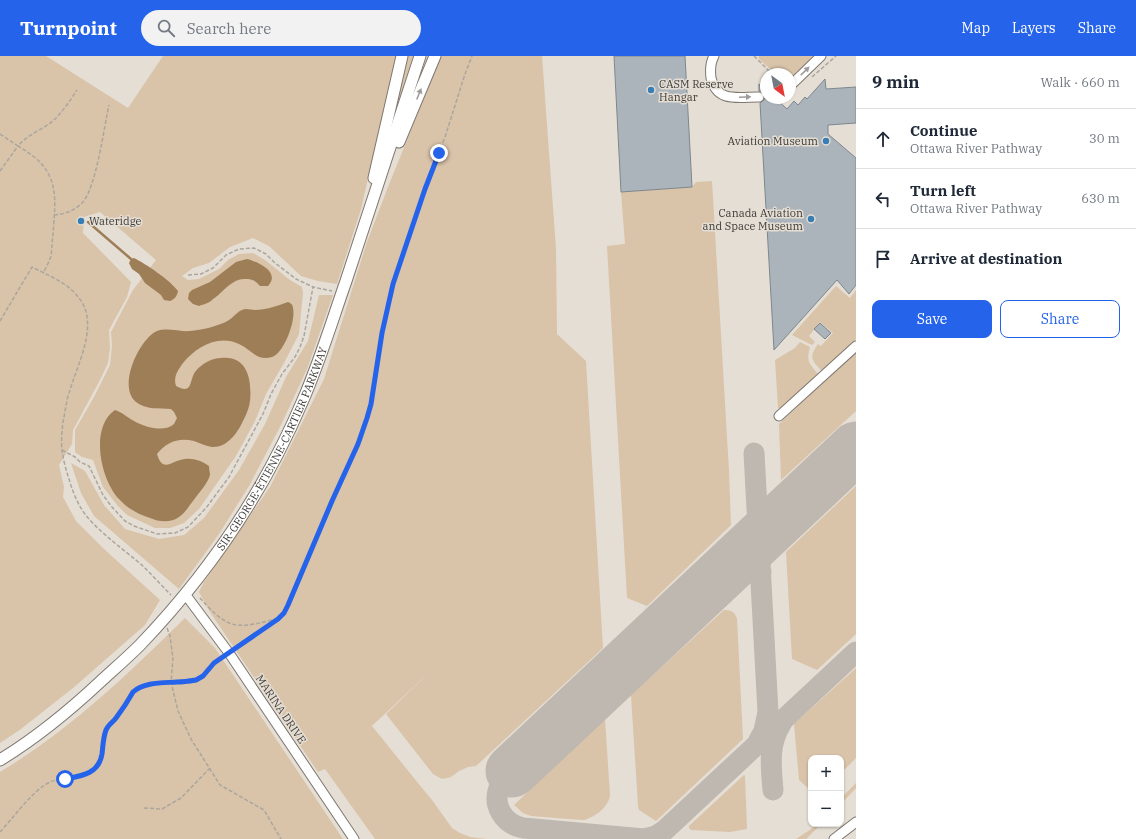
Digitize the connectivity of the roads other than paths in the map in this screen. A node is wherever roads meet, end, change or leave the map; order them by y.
1 (402, 56) edge
2 (420, 56) edge
3 (435, 56) edge
4 (714, 56) edge
5 (820, 56) edge
6 (796, 80) edge
7 (758, 97) dead end
8 (363, 232) junction
9 (856, 346) edge
10 (779, 416) dead end
11 (187, 591) junction
12 (0, 760) edge
13 (856, 822) edge
14 (354, 839) edge
15 (834, 839) edge

1 - 8 main road
2 - 8 main road, SIR-GEORGE-ÉTIENNE-CARTIER PARKWAY
8 -> 3 main road
4 -> 7 street
6 -> 5 street
8 - 11 main road, SIR-GEORGE-ÉTIENNE-CARTIER PARKWAY
9 - 10 street
11 - 12 main road, SIR-GEORGE-ÉTIENNE-CARTIER PARKWAY
11 - 14 street, MARINA DRIVE
13 - 15 street

